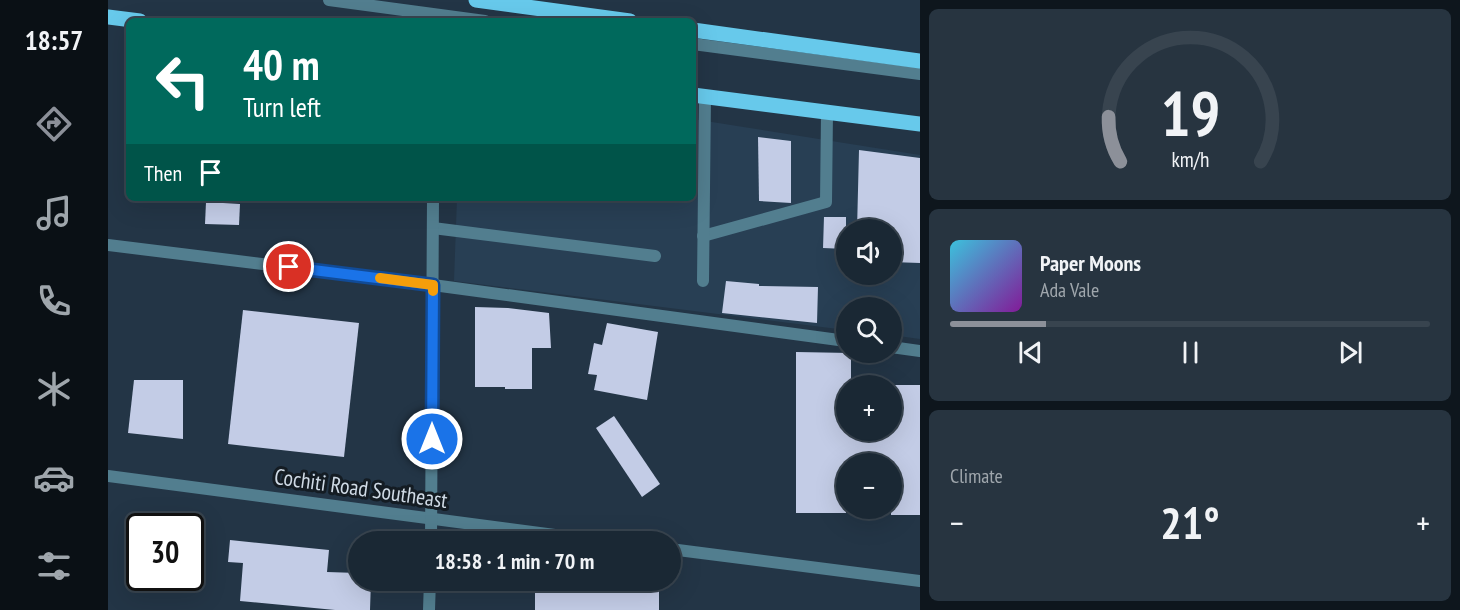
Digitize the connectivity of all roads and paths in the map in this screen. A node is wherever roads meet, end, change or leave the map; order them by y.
1 (329, 0) edge
2 (476, 0) edge
3 (108, 16) edge
4 (463, 18) edge
5 (608, 18) edge
6 (126, 19) edge
7 (696, 30) edge
8 (696, 44) edge
9 (920, 61) edge
10 (920, 74) edge
11 (699, 95) edge
12 (827, 112) junction
13 (920, 124) edge
14 (433, 201) edge
15 (433, 228) junction
16 (703, 236) junction
17 (108, 245) edge
18 (655, 256) dead end
19 (703, 281) dead end
20 (433, 285) junction
21 (836, 340) edge
22 (902, 349) edge
23 (920, 351) edge
24 (108, 476) edge
25 (431, 519) junction
26 (431, 531) edge
27 (523, 531) edge
28 (681, 550) edge
29 (920, 581) edge
30 (430, 591) edge
31 (429, 610) edge

1 - 4 street
2 - 5 main road
3 - 6 main road
7 - 9 main road
8 - 10 street
11 - 12 main road
11 - 16 street
12 - 13 main road
12 - 16 street
14 - 15 street
15 - 18 street
15 - 20 street
16 - 19 street
17 - 20 street
20 - 21 street
20 - 25 street
22 - 23 street
24 - 25 street, Cochiti Road Southeast
25 - 26 street
25 - 27 street, Cochiti Road Southeast
28 - 29 street
30 - 31 street

